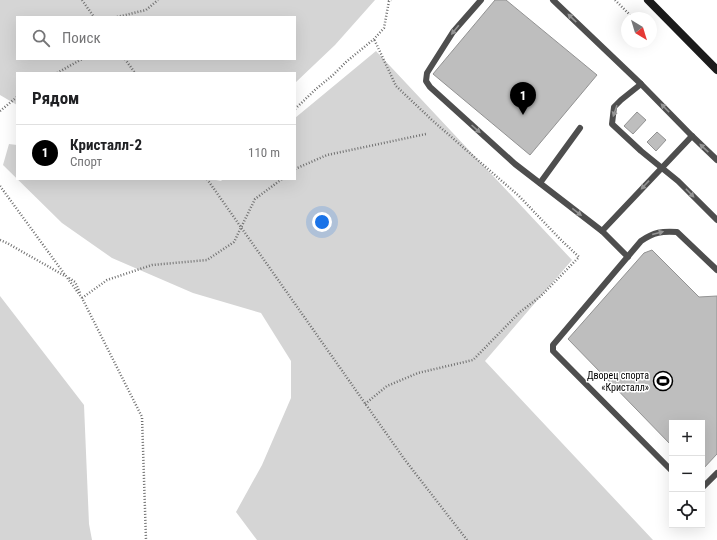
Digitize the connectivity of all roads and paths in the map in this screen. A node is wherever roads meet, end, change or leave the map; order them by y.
1 (82, 0) edge
2 (158, 0) edge
3 (391, 0) edge
4 (481, 0) edge
5 (553, 0) edge
6 (615, 0) edge
7 (648, 0) edge
8 (627, 12) edge
9 (93, 16) edge
10 (121, 16) edge
11 (374, 39) junction
12 (80, 60) edge
13 (126, 60) edge
14 (717, 70) edge
15 (59, 72) edge
16 (133, 72) edge
17 (641, 84) junction
18 (16, 99) edge
19 (296, 108) edge
20 (0, 111) edge
21 (580, 128) dead end
22 (426, 134) dead end
23 (692, 136) junction
24 (717, 160) edge
25 (661, 168) junction
26 (296, 169) edge
27 (209, 180) edge
28 (281, 180) edge
29 (540, 183) junction
30 (0, 186) edge
31 (717, 220) edge
32 (241, 227) junction
33 (602, 231) junction
34 (0, 240) edge
35 (628, 257) junction
36 (717, 270) edge
37 (82, 298) junction
38 (366, 404) junction
39 (669, 468) edge
40 (717, 473) edge
41 (705, 485) edge
42 (146, 540) edge
43 (467, 540) edge

1 - 9 path
2 - 10 path
3 - 11 path
4 -> 29 lane
17 -> 5 lane
6 - 8 path
7 - 14 main road
11 - 19 path
11 - 38 path
12 - 15 path
13 - 16 path
23 -> 17 lane
17 -> 25 lane
18 - 20 path
21 - 29 lane
22 - 26 path
24 -> 23 lane
23 - 25 lane
25 -> 31 lane
25 -> 33 lane
27 - 32 path
28 - 32 path
29 -> 33 lane
30 - 37 path
32 - 37 path
32 - 38 path
33 - 35 lane
34 - 37 path
35 -> 36 lane
35 - 39 lane
37 - 42 path
38 - 43 path
40 - 41 lane

